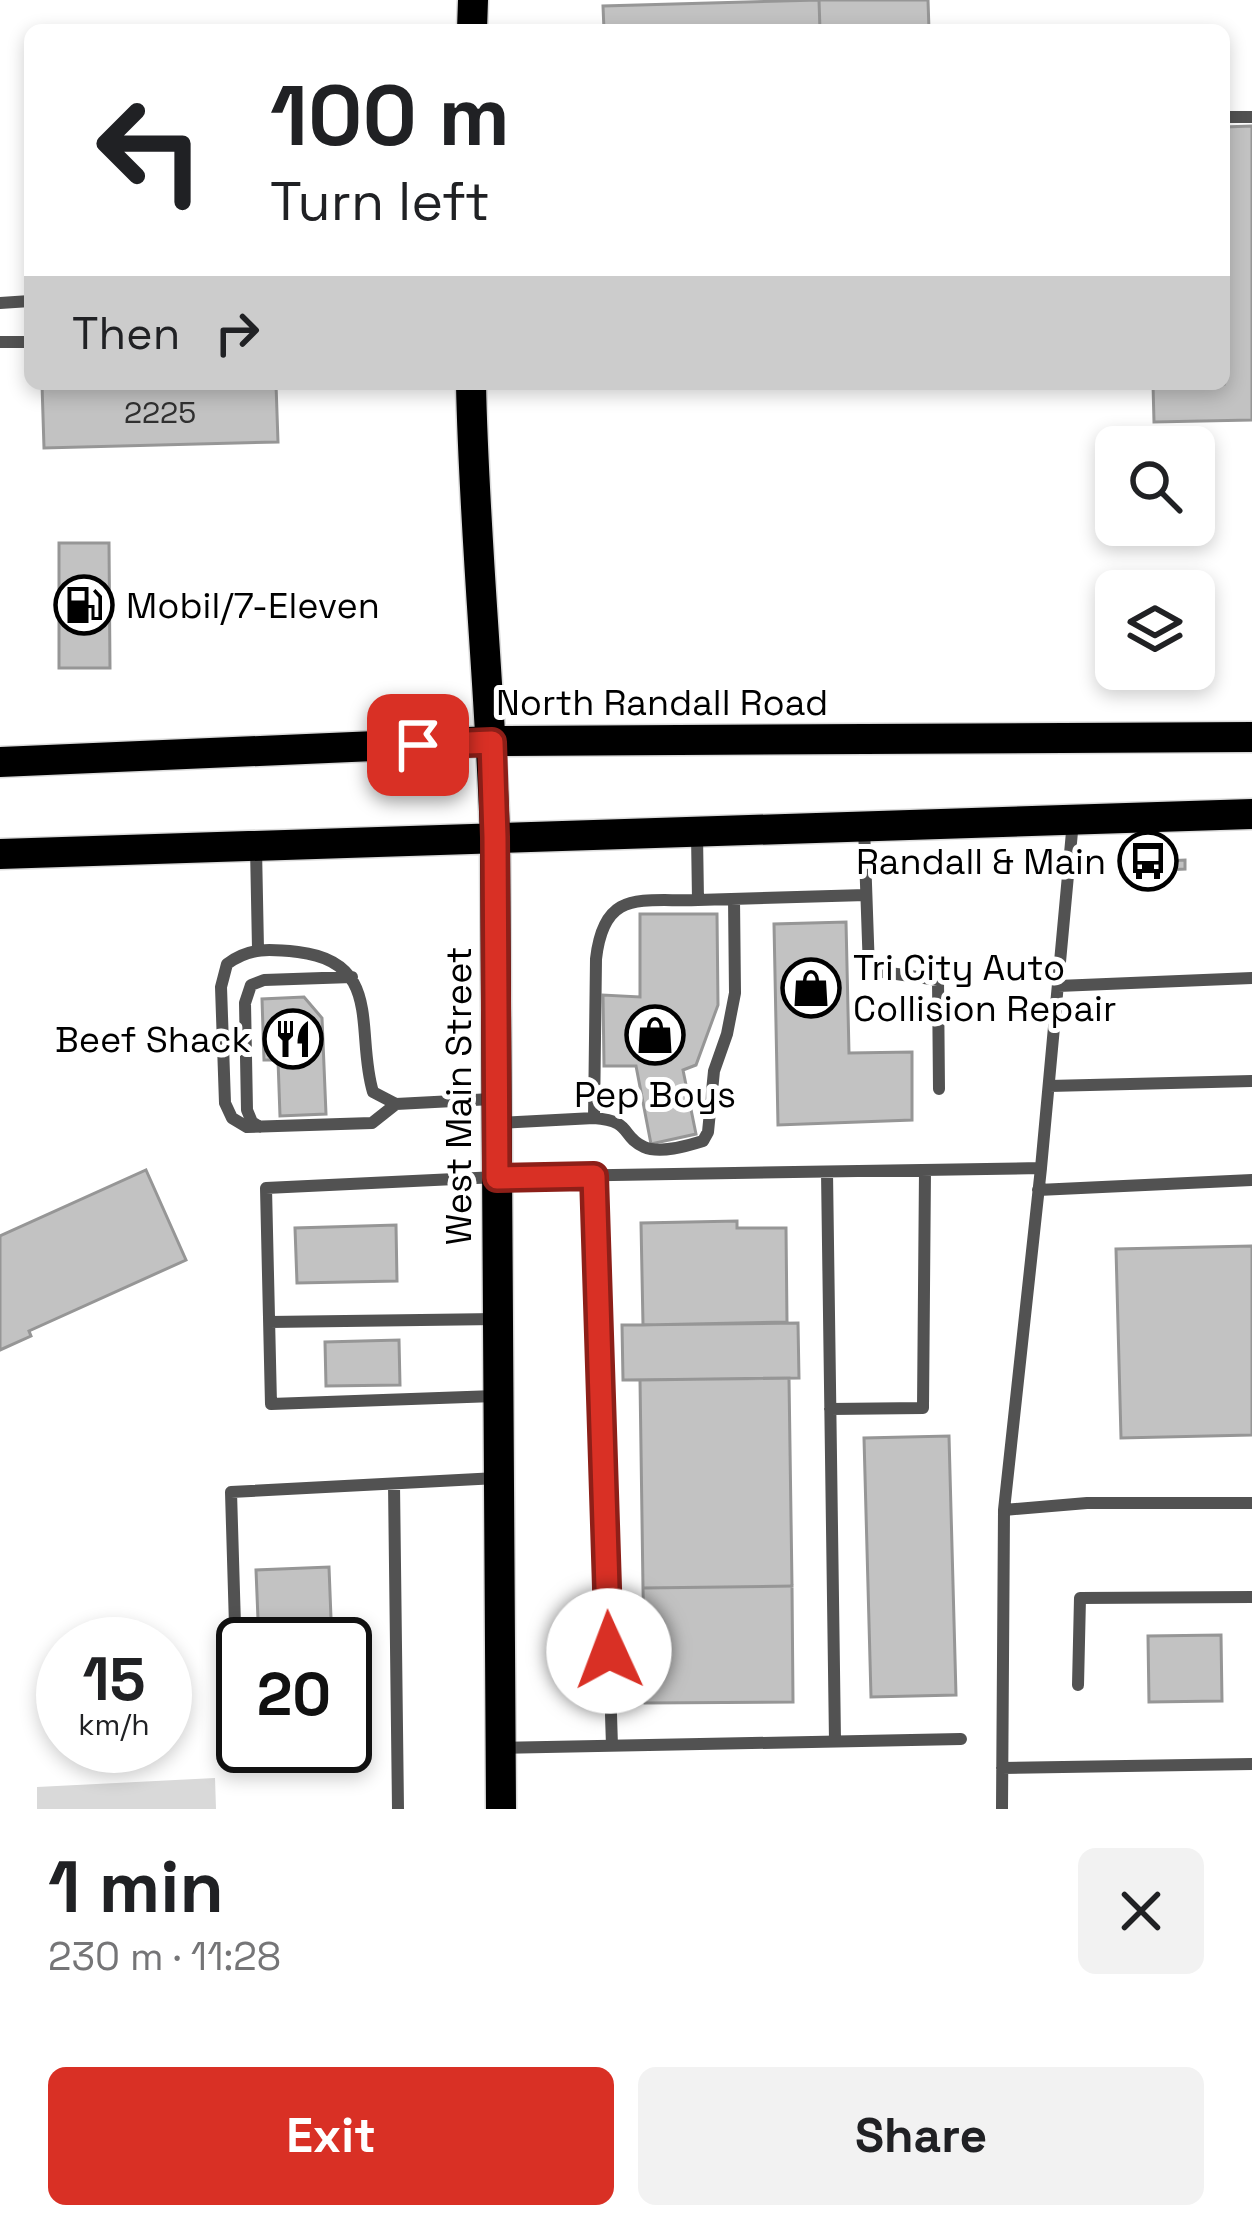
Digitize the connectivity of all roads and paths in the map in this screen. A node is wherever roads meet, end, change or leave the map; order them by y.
1 (471, 390) edge
2 (1252, 737) edge
3 (492, 742) junction
4 (0, 762) edge
5 (1252, 814) edge
6 (1073, 820) junction
7 (864, 826) junction
8 (697, 831) junction
9 (495, 837) junction
10 (256, 845) junction
11 (0, 854) edge
12 (866, 896) junction
13 (734, 899) junction
14 (698, 900) junction
15 (258, 949) junction
16 (352, 977) junction
17 (1252, 978) edge
18 (1058, 986) junction
19 (1252, 1081) edge
20 (1048, 1086) junction
21 (939, 1088) dead end
22 (396, 1104) junction
23 (497, 1111) junction
24 (594, 1118) junction
25 (260, 1127) junction
26 (1041, 1168) junction
27 (925, 1170) junction
28 (827, 1172) junction
29 (594, 1176) junction
30 (497, 1178) junction
31 (1252, 1180) edge
32 (1038, 1190) junction
33 (498, 1319) junction
34 (269, 1322) junction
35 (498, 1396) junction
36 (830, 1409) junction
37 (499, 1478) junction
38 (394, 1484) junction
39 (1252, 1503) edge
40 (1004, 1510) junction
41 (1252, 1598) edge
42 (235, 1617) edge
43 (1078, 1685) dead end
44 (961, 1739) dead end
45 (835, 1742) junction
46 (612, 1746) junction
47 (500, 1748) junction
48 (1252, 1764) edge
49 (1002, 1768) junction
50 (398, 1809) edge
51 (501, 1809) edge
52 (1001, 1809) edge

1 - 3 main road, West Main Street
2 - 3 main road, North Randall Road
3 - 4 main road, North Randall Road
3 - 9 main road, West Main Street
5 - 6 main road
6 - 7 main road
6 - 18 lane
7 - 8 main road
7 - 12 lane
8 - 9 main road
8 - 14 lane
9 - 10 main road
9 - 23 main road, West Main Street
10 - 11 main road
10 - 15 lane
12 - 13 lane
12 - 21 lane
13 - 14 lane
13 - 24 lane
14 - 24 lane
15 - 16 lane
15 - 25 lane
16 - 22 lane
16 - 25 lane
17 - 18 lane
18 - 20 lane
19 - 20 lane
20 - 26 lane
22 - 23 lane
22 - 25 lane
23 - 24 lane
23 - 30 main road, West Main Street
26 - 27 lane
26 - 32 lane
27 - 28 lane
27 - 36 lane
28 - 29 lane
28 - 36 lane
29 - 30 lane
29 - 46 lane
30 - 33 main road, West Main Street
30 - 34 lane
31 - 32 lane
32 - 40 lane
33 - 34 lane
33 - 35 main road, West Main Street
34 - 35 lane
35 - 37 main road, West Main Street
36 - 45 lane
37 - 38 lane
37 - 47 main road, West Main Street
38 - 42 lane
38 - 50 lane
39 - 40 lane
40 - 49 lane
41 - 43 lane
44 - 45 lane
45 - 46 lane
46 - 47 lane
47 - 51 main road, West Main Street
48 - 49 lane
49 - 52 lane

